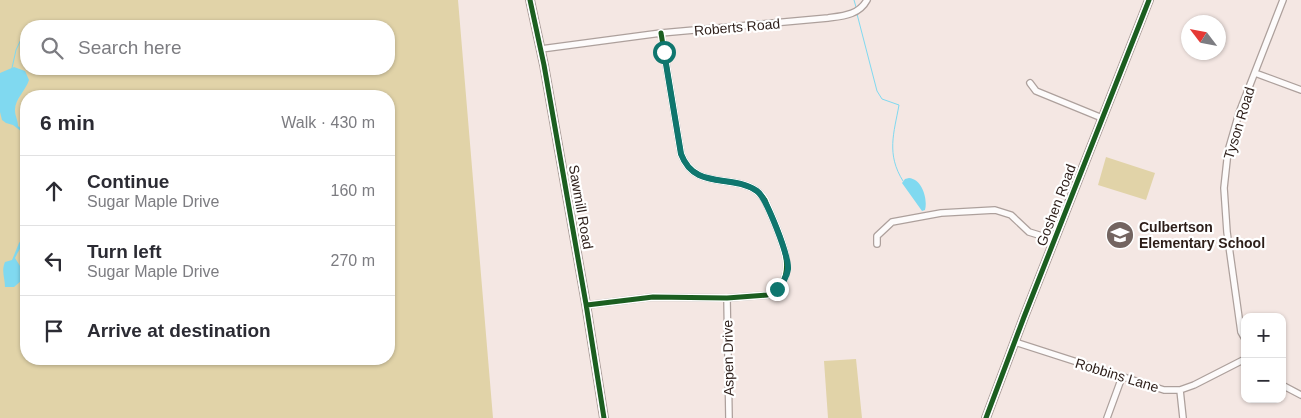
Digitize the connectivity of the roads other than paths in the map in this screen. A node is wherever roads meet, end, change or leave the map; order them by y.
1 (530, 0) edge
2 (867, 0) edge
3 (1149, 0) edge
4 (1283, 0) edge
5 (660, 34) junction
6 (541, 49) junction
7 (1255, 73) junction
8 (1030, 83) dead end
9 (1301, 90) edge
10 (1102, 118) junction
11 (1055, 240) junction
12 (877, 244) dead end
13 (727, 298) junction
14 (587, 305) junction
15 (1241, 332) edge
16 (1015, 342) junction
17 (1241, 360) edge
18 (1122, 377) junction
19 (1286, 387) edge
20 (1180, 390) junction
21 (1301, 395) edge
22 (604, 418) edge
23 (729, 418) edge
24 (986, 418) edge
25 (1107, 418) edge
26 (1183, 418) edge

1 - 6 street, Sawmill Road
2 - 5 street, Roberts Road
3 - 10 street, Goshen Road
4 - 7 street, Tyson Road
5 - 6 street, Roberts Road
5 - 13 street
6 - 14 street, Sawmill Road
7 - 9 street
7 - 15 street, Tyson Road
8 - 10 street
10 - 11 street, Goshen Road
11 - 12 street
11 - 16 street, Goshen Road
13 - 14 street
13 - 23 street, Aspen Drive
14 - 22 street, Sawmill Road
16 - 18 street, Robbins Lane
16 - 24 street, Goshen Road
17 - 20 street, Robbins Lane
18 - 20 street, Robbins Lane
18 - 25 street
19 - 21 street
20 - 26 street

